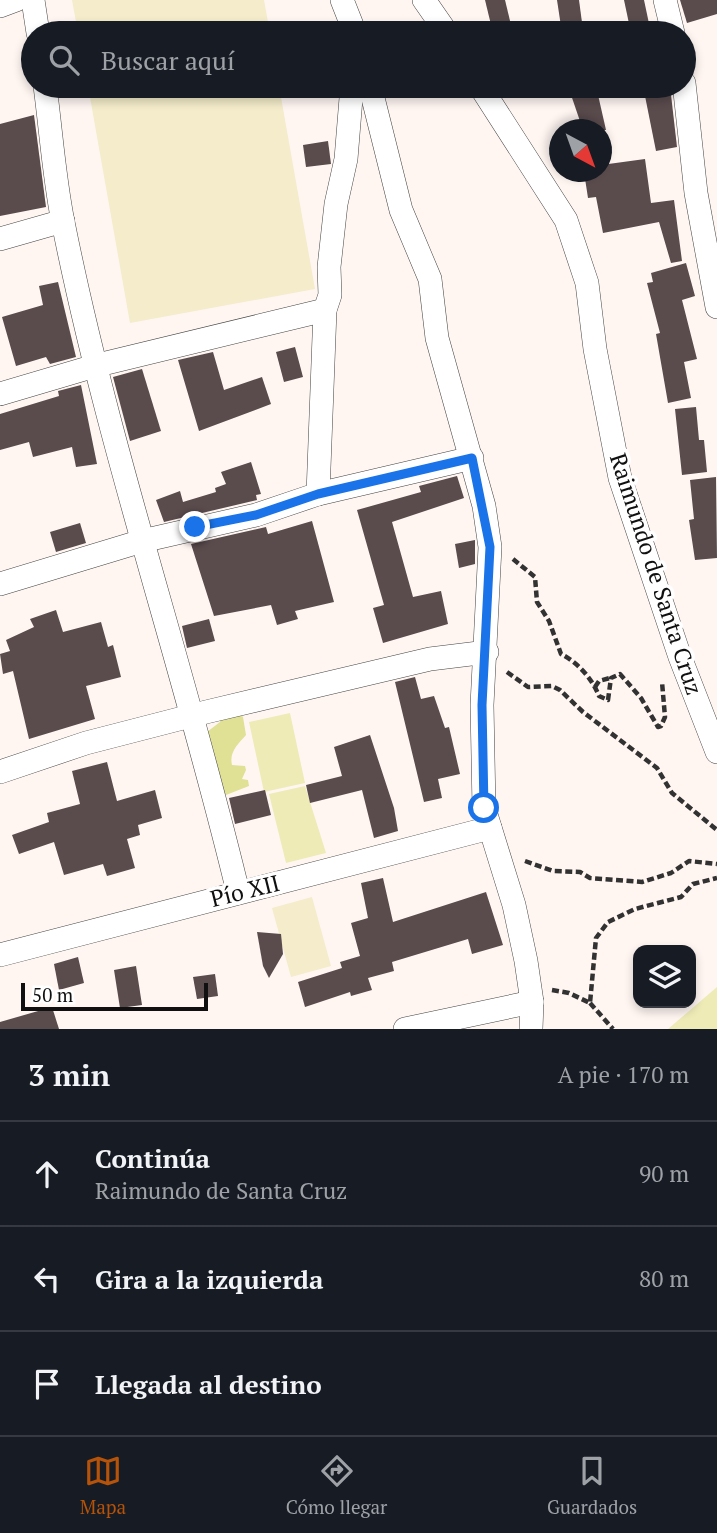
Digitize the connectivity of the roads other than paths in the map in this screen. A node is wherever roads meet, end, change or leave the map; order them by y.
1 (16, 0) edge
2 (33, 0) edge
3 (342, 0) edge
4 (424, 0) edge
5 (665, 0) edge
6 (0, 6) edge
7 (36, 21) edge
8 (350, 21) edge
9 (439, 21) edge
10 (670, 21) edge
11 (47, 98) edge
12 (351, 98) edge
13 (373, 98) edge
14 (488, 98) edge
15 (686, 98) edge
16 (63, 221) junction
17 (0, 239) edge
18 (717, 307) edge
19 (325, 310) junction
20 (98, 365) junction
21 (0, 394) edge
22 (472, 458) junction
23 (318, 494) junction
24 (142, 541) junction
25 (0, 584) edge
26 (487, 652) junction
27 (191, 717) junction
28 (717, 752) edge
29 (0, 772) edge
30 (490, 828) junction
31 (238, 892) junction
32 (0, 955) edge
33 (532, 1002) junction
34 (405, 1029) edge
35 (531, 1029) edge

1 - 6 street
2 - 7 street
3 - 8 street
4 - 9 street
5 - 10 street
11 - 16 street
12 - 19 street
13 - 22 street
14 - 28 street, Raimundo de Santa Cruz
15 - 18 street
16 - 17 street
16 - 20 street
19 - 20 street
19 - 23 street
20 - 21 street
20 - 24 street
22 - 23 street
22 - 26 street
23 - 24 street
24 - 25 street
24 - 27 street
26 - 27 street
26 - 30 street
27 - 29 street
27 - 31 street
30 - 31 street, Pío XII
30 - 33 street
31 - 32 street, Pío XII
33 - 34 street
33 - 35 street

